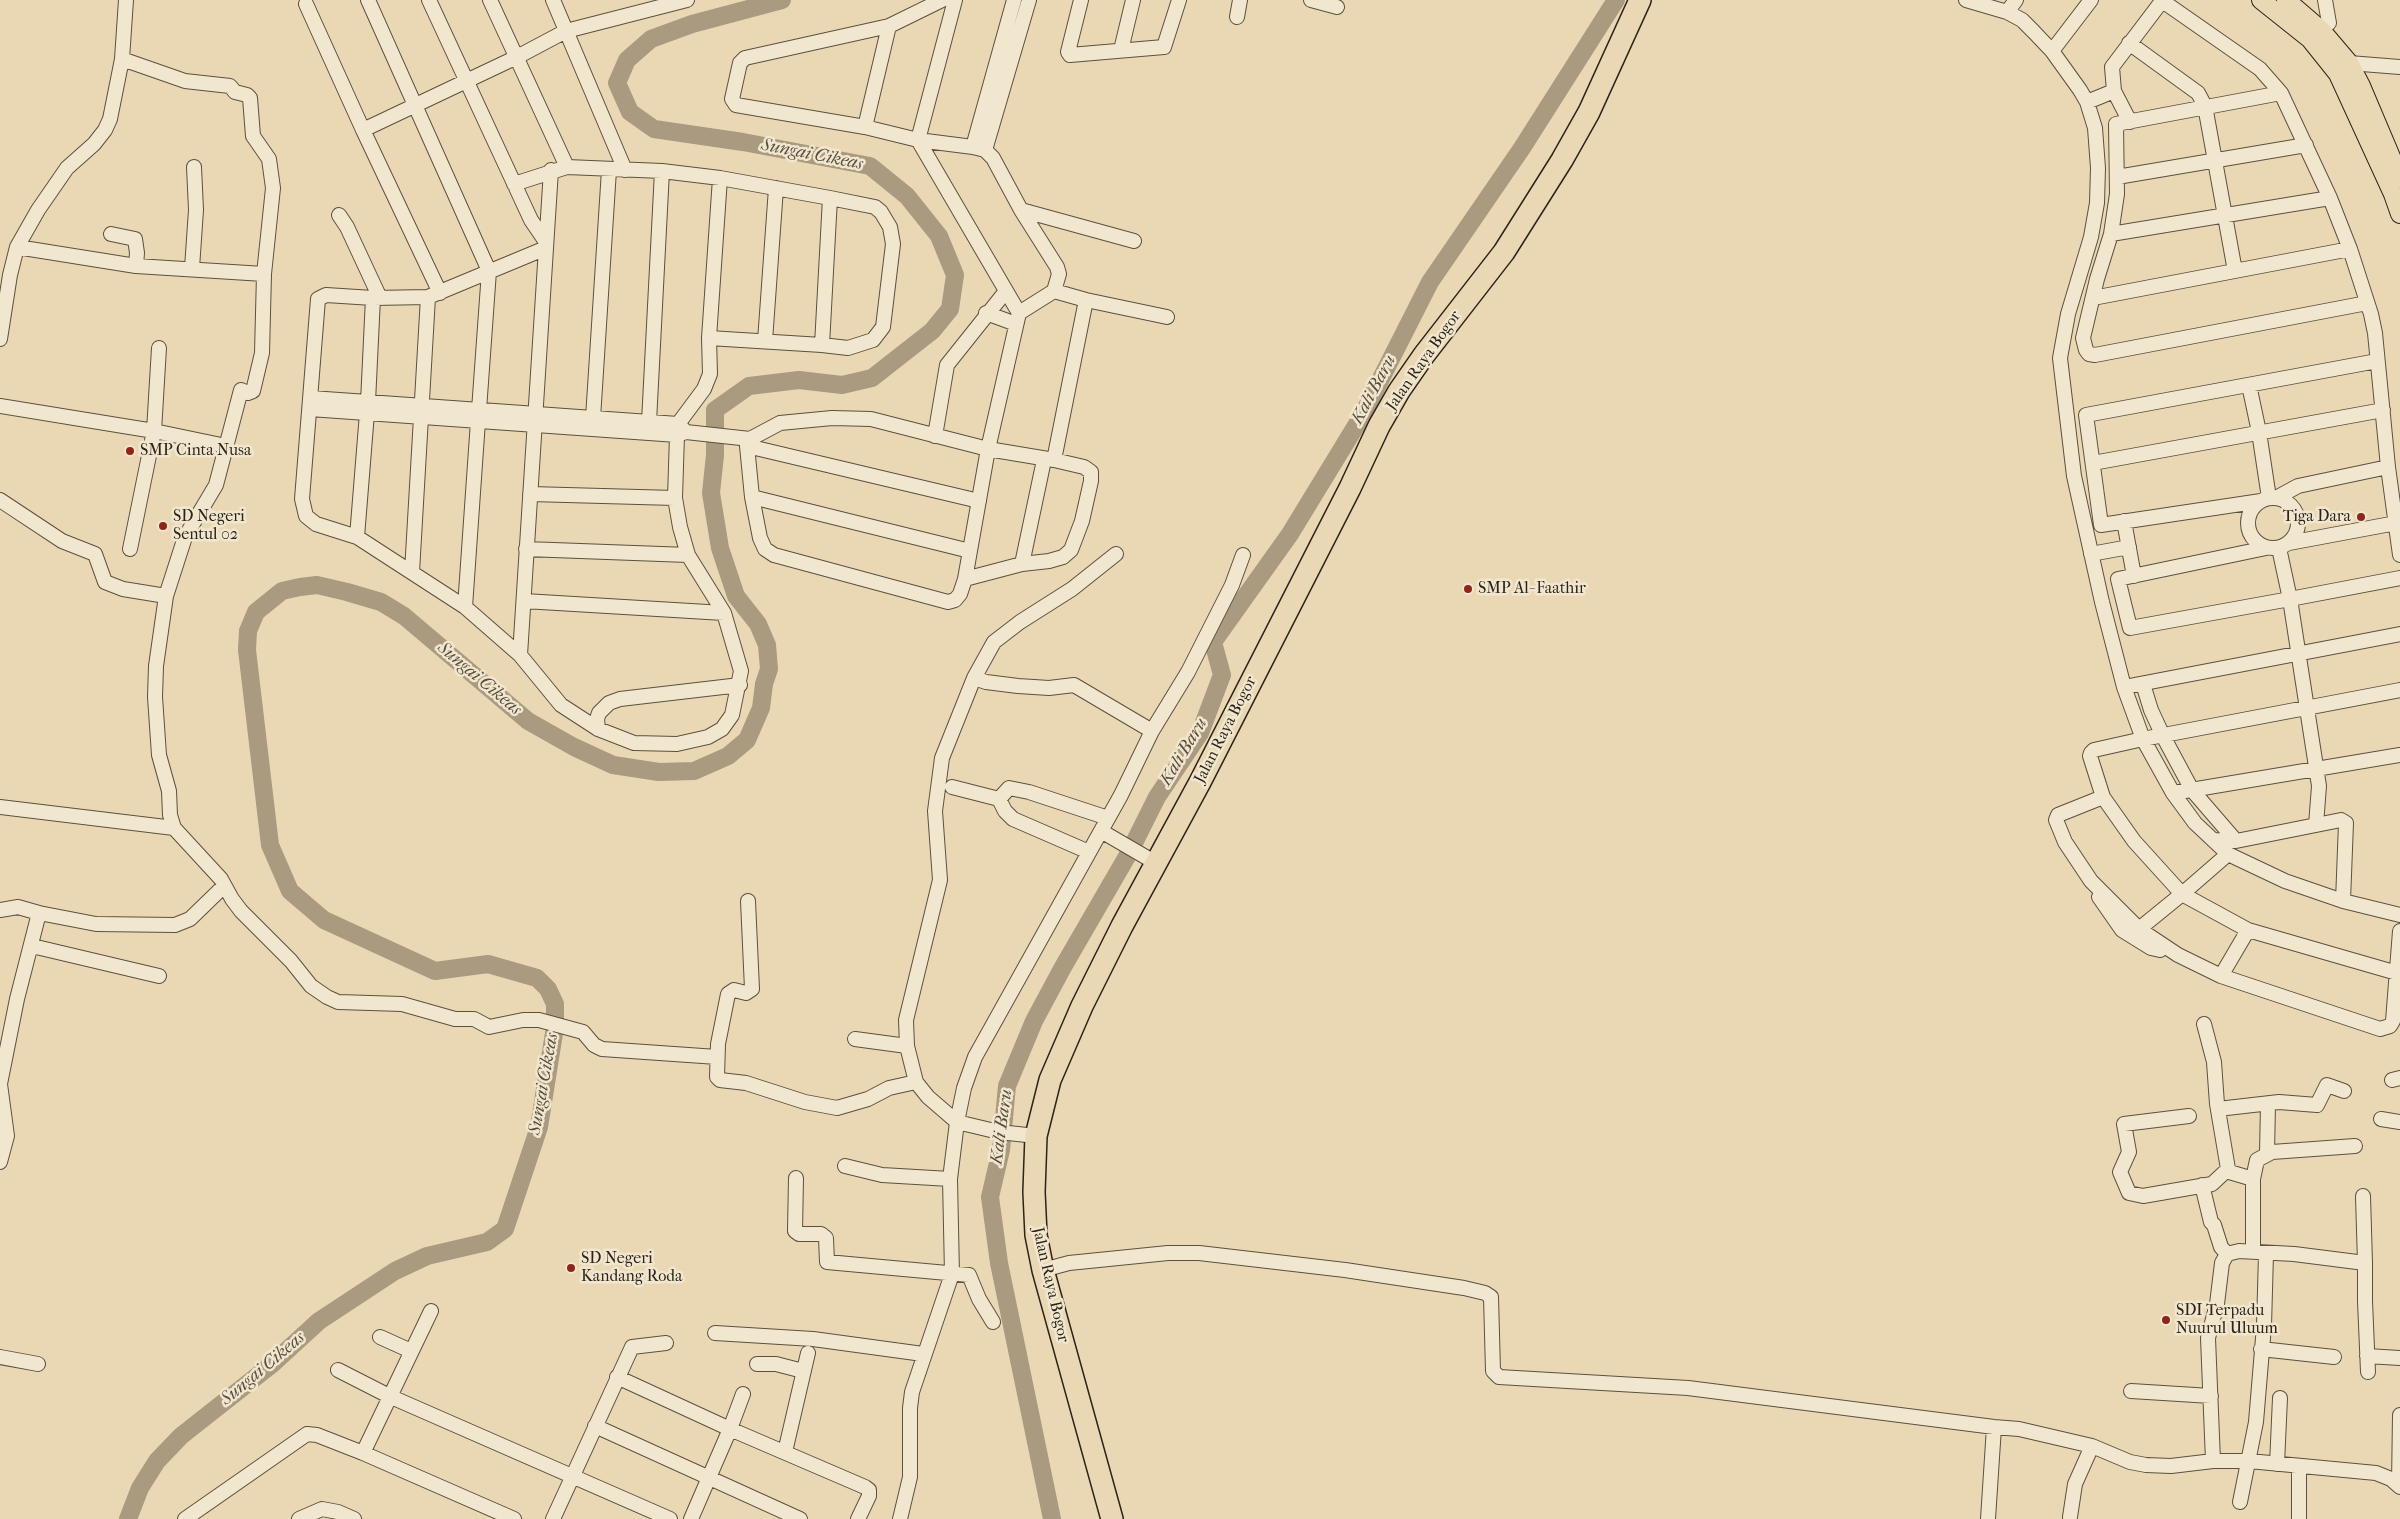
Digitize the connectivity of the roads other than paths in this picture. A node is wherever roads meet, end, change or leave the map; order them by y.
1 (126, 0) edge
2 (368, 0) edge
3 (429, 0) edge
4 (490, 0) edge
5 (553, 0) edge
6 (686, 0) edge
7 (942, 0) edge
8 (954, 0) edge
9 (1014, 0) edge
10 (1029, 0) edge
11 (1081, 0) edge
12 (1133, 0) edge
13 (1179, 0) edge
14 (1240, 0) edge
15 (1311, 0) edge
16 (1640, 0) edge
17 (1652, 0) edge
18 (1966, 0) edge
19 (2016, 0) edge
20 (2091, 0) edge
21 (2161, 0) edge
22 (2261, 0) edge
23 (2286, 0) edge
24 (2325, 0) edge
25 (308, 1) edge
26 (1337, 7) dead end
27 (2007, 12) junction
28 (1237, 17) dead end
29 (889, 26) junction
30 (2321, 30) junction
31 (566, 32) junction
32 (2130, 43) junction
33 (1121, 50) junction
34 (2052, 51) junction
35 (517, 57) junction
36 (122, 59) junction
37 (2349, 63) junction
38 (2400, 67) edge
39 (467, 81) junction
40 (2114, 91) junction
41 (2281, 93) junction
42 (2087, 102) junction
43 (414, 106) junction
44 (2205, 106) junction
45 (2130, 122) junction
46 (865, 127) junction
47 (363, 130) junction
48 (918, 140) junction
49 (2306, 144) junction
50 (979, 149) junction
51 (2216, 159) junction
52 (194, 167) dead end
53 (567, 167) junction
54 (551, 170) junction
55 (608, 170) junction
56 (625, 170) junction
57 (662, 171) junction
58 (2117, 177) junction
59 (720, 178) junction
60 (2400, 178) edge
61 (514, 184) junction
62 (776, 188) junction
63 (830, 198) junction
64 (2330, 198) junction
65 (1021, 210) junction
66 (2226, 214) junction
67 (2400, 214) edge
68 (339, 215) dead end
69 (110, 234) dead end
70 (2111, 234) junction
71 (1134, 241) dead end
72 (546, 245) junction
73 (17, 247) junction
74 (2350, 249) junction
75 (136, 266) junction
76 (192, 268) junction
77 (489, 271) junction
78 (2235, 271) junction
79 (264, 274) junction
80 (1006, 290) junction
81 (1054, 291) junction
82 (434, 295) junction
83 (3, 297) edge
84 (377, 298) junction
85 (2093, 298) junction
86 (1086, 300) junction
87 (2367, 303) junction
88 (986, 313) junction
89 (1168, 317) dead end
90 (1018, 318) junction
91 (709, 338) junction
92 (0, 339) edge
93 (765, 341) junction
94 (822, 345) junction
95 (159, 348) dead end
96 (2377, 361) junction
97 (2249, 385) junction
98 (310, 403) junction
99 (0, 406) edge
100 (368, 408) junction
101 (2383, 410) junction
102 (421, 411) junction
103 (478, 416) junction
104 (593, 418) junction
105 (534, 419) junction
106 (649, 422) junction
107 (680, 430) junction
108 (154, 431) junction
109 (2260, 432) junction
110 (935, 436) junction
111 (745, 441) junction
112 (226, 446) junction
113 (988, 449) junction
114 (1049, 460) junction
115 (2093, 463) junction
116 (2388, 467) junction
117 (530, 494) junction
118 (752, 497) junction
119 (675, 498) junction
120 (2269, 499) junction
121 (0, 500) edge
122 (979, 501) junction
123 (2124, 521) junction
124 (2396, 523) junction
125 (357, 537) junction
126 (2278, 546) junction
127 (2129, 547) junction
128 (130, 549) dead end
129 (526, 549) junction
130 (970, 551) junction
131 (1116, 554) dead end
132 (2091, 554) junction
133 (688, 555) junction
134 (1243, 555) dead end
135 (2400, 555) edge
136 (1022, 564) junction
137 (412, 572) junction
138 (2134, 576) junction
139 (965, 578) junction
140 (2400, 578) edge
141 (166, 596) junction
142 (2290, 599) junction
143 (524, 601) junction
144 (466, 608) junction
145 (724, 613) junction
146 (2400, 634) edge
147 (2299, 654) junction
148 (520, 655) junction
149 (974, 678) junction
150 (2143, 684) junction
151 (740, 685) junction
152 (2124, 687) junction
153 (2400, 690) edge
154 (2308, 707) junction
155 (598, 729) junction
156 (1152, 731) junction
157 (2163, 736) junction
158 (2143, 739) junction
159 (2400, 754) edge
160 (2316, 767) junction
161 (952, 787) dead end
162 (2192, 790) junction
163 (2173, 793) junction
164 (2103, 797) junction
165 (999, 799) junction
166 (0, 807) edge
167 (1108, 818) junction
168 (2316, 825) junction
169 (174, 828) junction
170 (1101, 831) junction
171 (2213, 840) junction
172 (2236, 841) junction
173 (1089, 852) junction
174 (2228, 854) junction
175 (1148, 858) junction
176 (2091, 881) junction
177 (224, 886) junction
178 (2182, 894) junction
179 (748, 901) dead end
180 (2343, 901) junction
181 (0, 910) edge
182 (39, 912) junction
183 (2400, 915) edge
184 (2139, 929) junction
185 (2248, 930) junction
186 (2400, 931) edge
187 (32, 946) junction
188 (2178, 955) junction
189 (2397, 973) junction
190 (159, 976) dead end
191 (2221, 976) junction
192 (2204, 1024) dead end
193 (855, 1039) dead end
194 (907, 1046) junction
195 (717, 1057) junction
196 (1, 1074) edge
197 (916, 1082) junction
198 (2344, 1091) dead end
199 (2268, 1104) junction
200 (2218, 1109) junction
201 (2189, 1116) dead end
202 (2381, 1119) dead end
203 (957, 1122) junction
204 (2400, 1122) edge
205 (1036, 1136) junction
206 (2355, 1146) dead end
207 (2268, 1153) junction
208 (0, 1162) edge
209 (845, 1166) dead end
210 (2226, 1171) junction
211 (796, 1178) dead end
212 (950, 1179) junction
213 (2253, 1179) junction
214 (2202, 1185) junction
215 (2363, 1196) dead end
216 (2260, 1253) junction
217 (2227, 1254) junction
218 (2365, 1263) junction
219 (1048, 1268) junction
220 (952, 1274) junction
221 (431, 1311) dead end
222 (992, 1322) dead end
223 (715, 1333) dead end
224 (380, 1337) dead end
225 (666, 1343) dead end
226 (2261, 1349) junction
227 (411, 1350) junction
228 (808, 1353) dead end
229 (923, 1354) junction
230 (2367, 1356) junction
231 (0, 1357) edge
232 (2334, 1357) dead end
233 (2400, 1358) edge
234 (38, 1364) dead end
235 (757, 1364) dead end
236 (338, 1370) dead end
237 (803, 1371) junction
238 (2368, 1372) dead end
239 (617, 1377) junction
240 (2131, 1392) dead end
241 (743, 1394) dead end
242 (388, 1396) junction
243 (2211, 1396) junction
244 (2280, 1398) dead end
245 (2400, 1415) edge
246 (596, 1426) junction
247 (1994, 1427) junction
248 (730, 1429) junction
249 (2092, 1446) junction
250 (785, 1452) junction
251 (362, 1453) junction
252 (2249, 1460) junction
253 (2213, 1461) junction
254 (2277, 1464) junction
255 (2300, 1467) junction
256 (571, 1477) junction
257 (708, 1477) junction
258 (2399, 1486) edge
259 (2240, 1502) dead end
260 (2070, 1516) dead end
261 (186, 1519) edge
262 (299, 1519) edge
263 (354, 1519) edge
264 (514, 1519) edge
265 (553, 1519) edge
266 (670, 1519) edge
267 (691, 1519) edge
268 (800, 1519) edge
269 (858, 1519) edge
270 (900, 1519) edge
271 (1112, 1519) edge
272 (1123, 1519) edge
273 (1988, 1519) edge
274 (2299, 1519) edge

1 - 36 street
2 - 43 street
3 - 39 street
4 - 35 street
5 - 31 street
6 - 31 street
7 - 29 street
8 - 48 street
9 - 50 street
10 - 50 street
11 - 33 street
12 - 33 street
13 - 33 street
14 - 28 street
15 - 26 street
16 - 175 highway, Jalan Raya Bogor
17 - 219 highway, Jalan Raya Bogor
18 - 27 street
19 - 27 street
20 - 34 street
21 - 32 street
21 - 41 street
22 - 67 main road
23 - 30 main road
24 - 30 street
25 - 47 street
27 - 34 street
29 - 46 street
29 - 46 street
30 - 37 main road
31 - 35 street
31 - 56 street
32 - 40 street
32 - 44 street
34 - 42 street
35 - 39 street
35 - 53 street
36 - 73 street
36 - 79 street
37 - 38 street
37 - 60 main road
39 - 43 street
39 - 61 street
40 - 42 street
40 - 45 street
41 - 44 street
41 - 49 street
42 - 132 street
43 - 47 street
43 - 77 street
44 - 45 street
44 - 51 street
45 - 58 street
46 - 48 street
47 - 82 street
48 - 50 street
48 - 80 street
49 - 51 street
49 - 64 street
50 - 65 street
51 - 58 street
51 - 66 street
52 - 76 street
53 - 54 street
53 - 55 street
54 - 61 street
54 - 72 street
55 - 56 street
55 - 104 street
56 - 57 street
57 - 59 street
57 - 106 street
58 - 70 street
59 - 62 street
59 - 91 street
61 - 72 street
62 - 63 street
62 - 93 street
63 - 94 street
63 - 94 street
64 - 66 street
64 - 74 street
65 - 71 street
65 - 81 street
66 - 70 street
66 - 78 street
68 - 84 street
69 - 75 street
70 - 85 street
72 - 77 street
72 - 105 street
73 - 75 street
73 - 83 street
74 - 78 street
74 - 87 street
75 - 76 street
76 - 79 street
77 - 82 street
77 - 103 street
78 - 85 street
79 - 112 street
80 - 88 street
80 - 90 street
81 - 86 street
81 - 90 street
82 - 84 street
82 - 102 street
83 - 92 street
84 - 98 street
84 - 100 street
85 - 87 street
86 - 89 street
86 - 114 street
87 - 96 street
88 - 90 street
88 - 110 street
90 - 113 street
91 - 93 street
91 - 107 street
93 - 94 street
95 - 108 street
96 - 97 street
96 - 101 street
97 - 109 street
97 - 115 street
98 - 100 street
98 - 125 street
99 - 108 street
100 - 102 street
100 - 125 street
101 - 109 street
101 - 116 street
102 - 103 street
102 - 137 street
103 - 105 street
103 - 144 street
104 - 105 street
104 - 106 street
105 - 107 street
105 - 117 street
106 - 107 street
107 - 111 street
107 - 119 street
108 - 112 street
108 - 128 street
109 - 115 street
109 - 120 street
110 - 111 street
110 - 113 street
111 - 118 street
111 - 122 street
112 - 141 street
113 - 114 street
113 - 122 street
114 - 136 street
114 - 136 street
115 - 123 street
116 - 120 street
116 - 124 street
117 - 119 street
117 - 129 street
118 - 130 street
118 - 139 street
119 - 133 street
120 - 123 street
120 - 126 street
120 - 126 street
121 - 141 street
122 - 130 street
123 - 127 street
124 - 126 street
124 - 135 street
125 - 137 street
126 - 138 street
126 - 142 street
127 - 132 street
127 - 138 street
129 - 133 street
129 - 143 street
130 - 139 street
131 - 149 street
132 - 152 street
133 - 145 street
134 - 156 street
136 - 139 street
137 - 144 street
138 - 142 street
140 - 142 street
141 - 169 street
142 - 147 street
143 - 145 street
143 - 148 street
144 - 148 street
145 - 151 street
146 - 147 street
147 - 150 street
147 - 154 street
148 - 155 street
149 - 156 street
149 - 194 street
150 - 152 street
150 - 157 street
151 - 155 street
151 - 155 street
152 - 158 street
153 - 154 street
154 - 157 street
154 - 160 street
156 - 167 street
157 - 158 street
157 - 162 street
158 - 163 street
158 - 164 street
159 - 160 street
160 - 162 street
160 - 168 street
161 - 165 street
162 - 163 street
162 - 172 street
163 - 171 street
164 - 176 street
164 - 178 street
165 - 167 street
165 - 173 street
166 - 169 street
167 - 170 street
168 - 172 street
168 - 180 street
169 - 177 street
170 - 173 street
170 - 175 street
171 - 172 street
171 - 174 street
173 - 203 street
174 - 178 street
174 - 180 street
175 - 205 highway, Jalan Raya Bogor
176 - 184 street
176 - 188 street
177 - 182 street
177 - 195 street
178 - 184 street
178 - 185 street
179 - 195 street
180 - 183 street
181 - 182 street
182 - 187 street
184 - 188 street
185 - 189 street
185 - 191 street
186 - 189 street
187 - 190 street
187 - 196 street
188 - 191 street
189 - 191 street
192 - 200 street
193 - 194 street
194 - 197 street
195 - 197 street
196 - 208 street
197 - 203 street
198 - 199 street
199 - 200 street
199 - 207 street
200 - 210 street
201 - 214 street
202 - 204 street
203 - 205 street
203 - 212 street
205 - 219 highway, Jalan Raya Bogor
206 - 207 street
207 - 213 street
209 - 212 street
210 - 213 street
210 - 214 street
211 - 220 street
212 - 220 street
213 - 216 street
214 - 217 street
215 - 218 street
216 - 217 street
216 - 218 street
216 - 226 street
217 - 243 street
218 - 230 street
219 - 247 street
219 - 271 highway, Jalan Raya Bogor
219 - 272 highway, Jalan Raya Bogor
220 - 222 street
220 - 229 street
221 - 227 street
223 - 229 street
224 - 227 street
225 - 239 street
226 - 232 street
226 - 252 street
227 - 242 street
228 - 237 street
229 - 270 street
230 - 233 street
230 - 238 street
231 - 234 street
235 - 237 street
236 - 242 street
237 - 250 street
239 - 246 street
239 - 248 street
240 - 243 street
241 - 248 street
242 - 251 street
242 - 256 street
243 - 253 street
244 - 254 street
245 - 258 street
246 - 256 street
246 - 257 street
247 - 249 street
247 - 273 street
248 - 250 street
248 - 257 street
249 - 253 street
249 - 260 street
250 - 269 street
251 - 261 street
251 - 264 street
252 - 253 street
252 - 254 street
252 - 259 street
254 - 255 street
255 - 258 street
255 - 274 street
256 - 265 street
256 - 266 street
257 - 267 street
257 - 268 street
262 - 263 street

